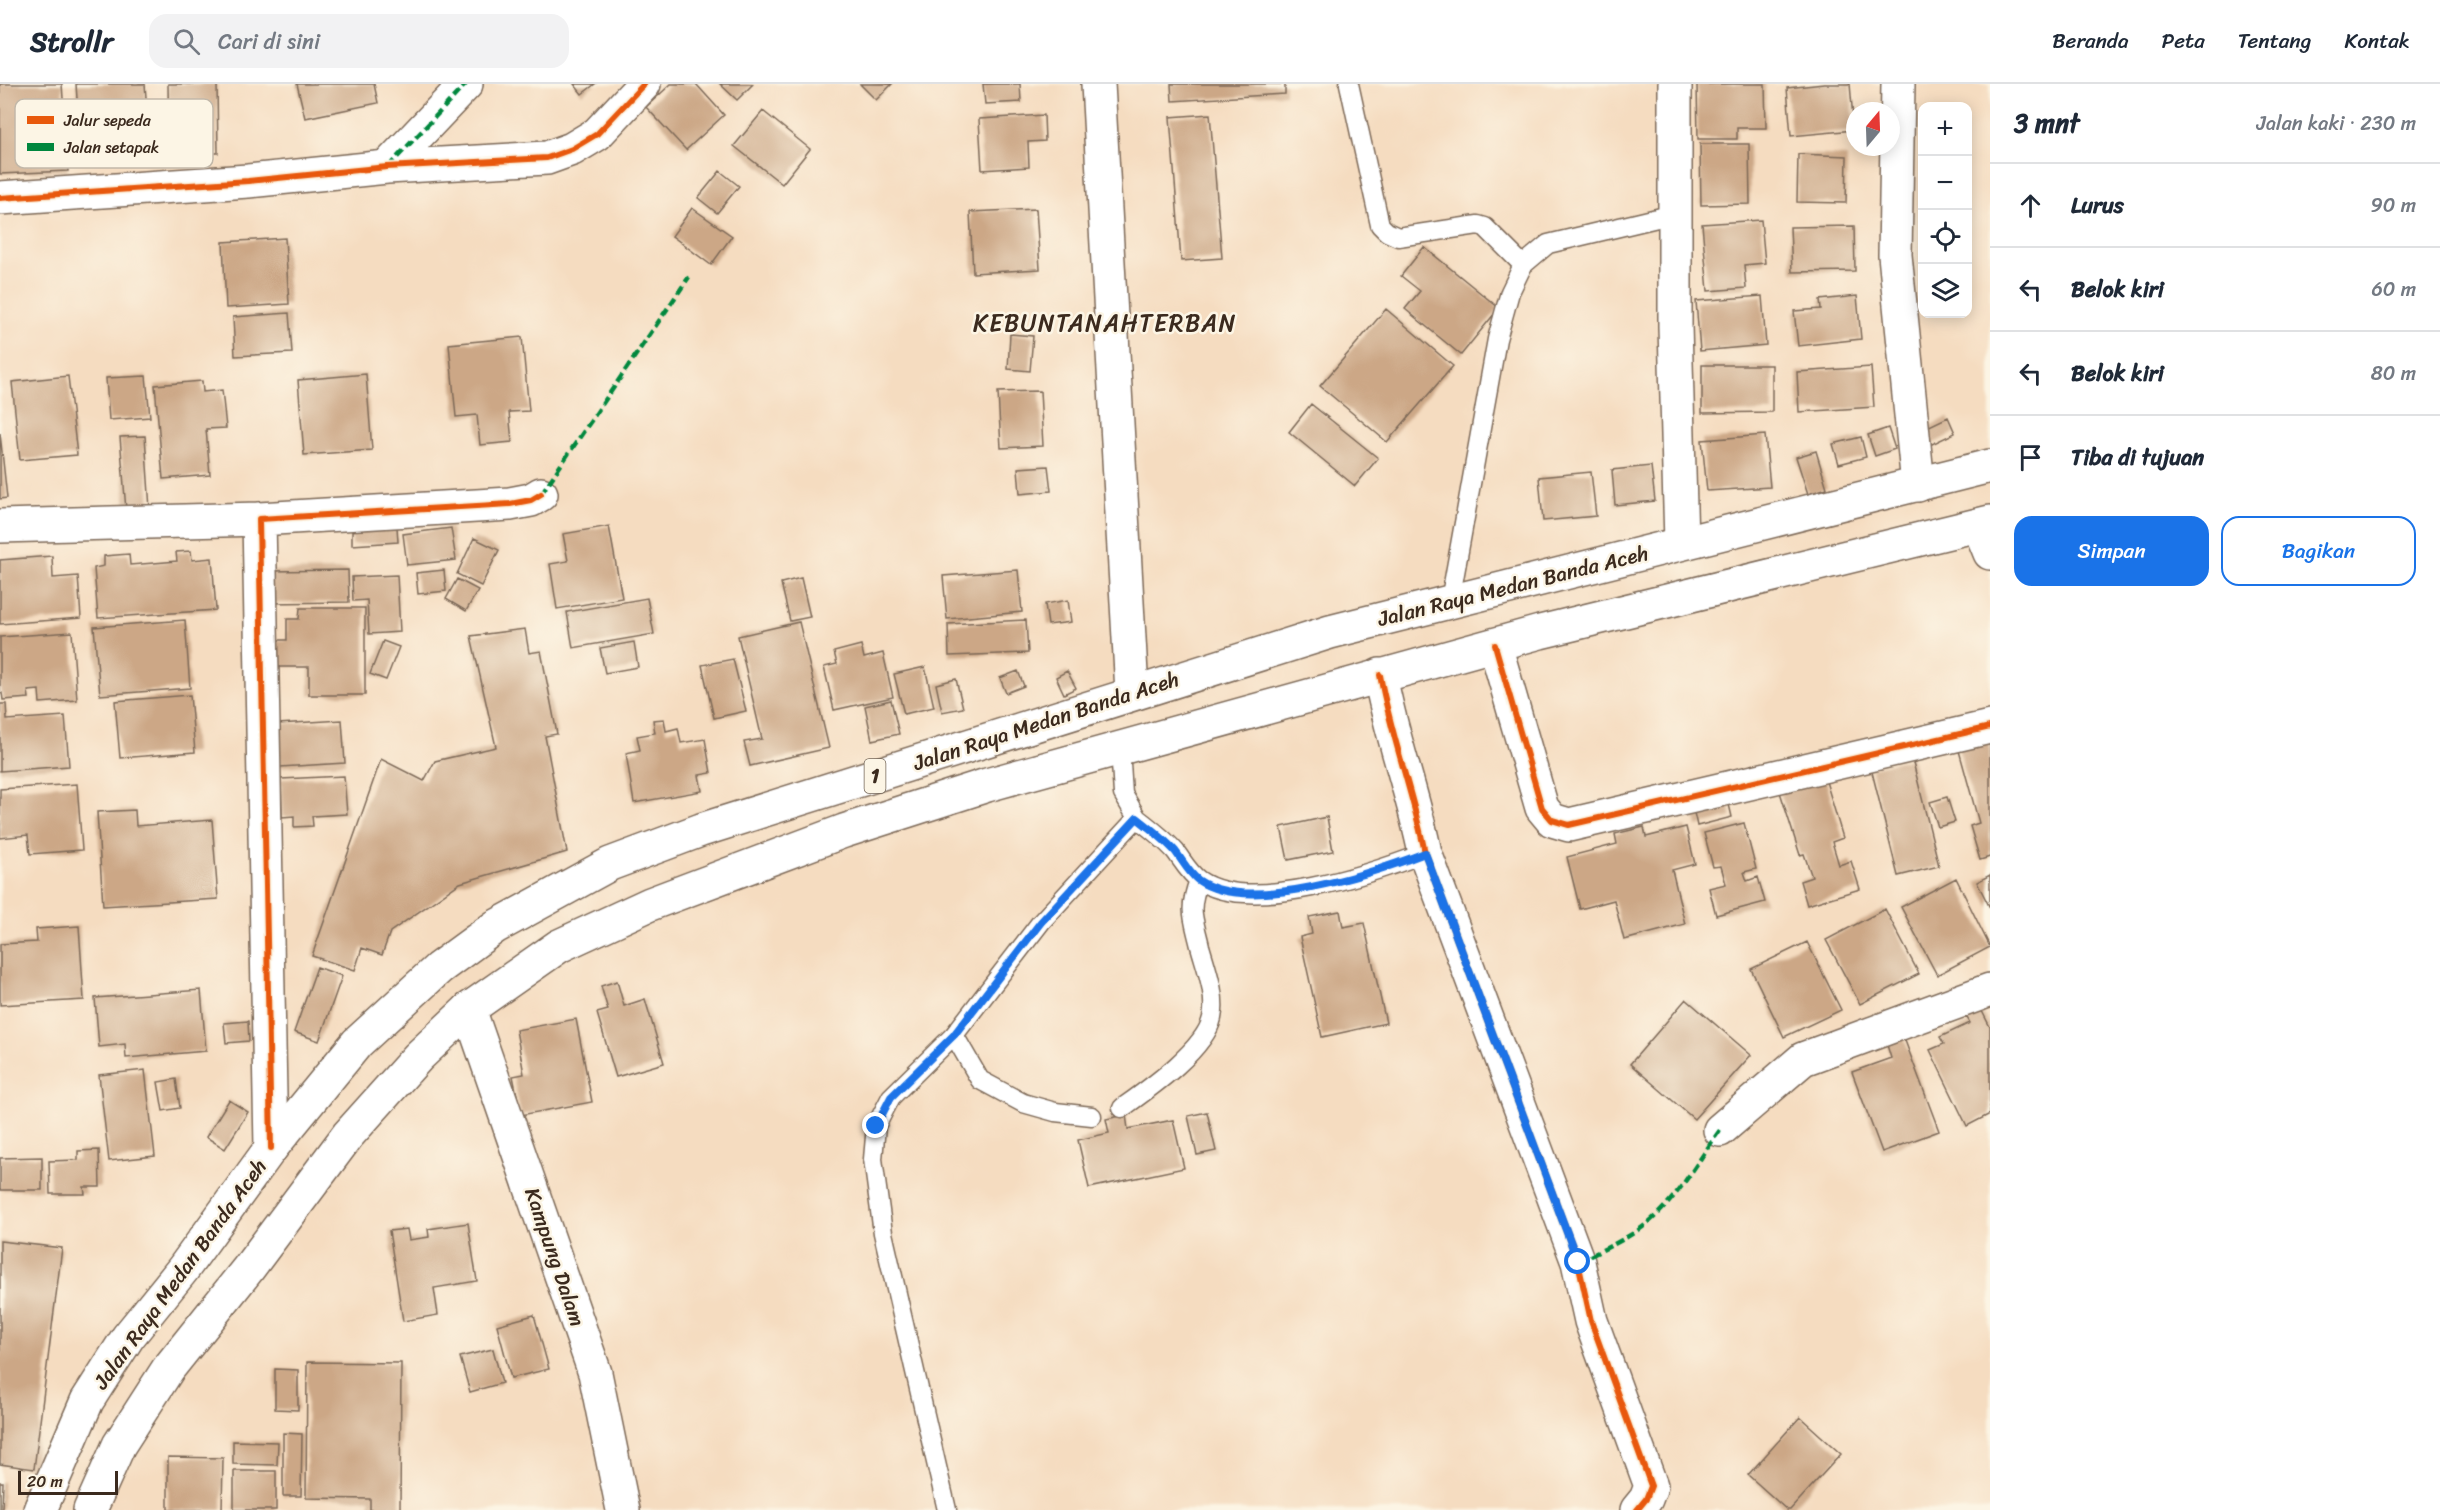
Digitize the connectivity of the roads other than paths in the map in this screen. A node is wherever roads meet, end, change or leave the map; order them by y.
1 (466, 84) edge
2 (644, 84) edge
3 (1098, 84) edge
4 (1349, 84) edge
5 (1675, 84) edge
6 (1898, 84) edge
7 (387, 167) junction
8 (0, 198) edge
9 (1674, 214) junction
10 (1523, 265) junction
11 (1990, 466) edge
12 (1918, 485) junction
13 (541, 494) dead end
14 (259, 519) junction
15 (0, 526) edge
16 (1986, 534) edge
17 (1681, 543) junction
18 (1526, 582) junction
19 (1450, 601) junction
20 (1540, 632) junction
21 (1495, 645) junction
22 (1380, 675) junction
23 (1132, 693) junction
24 (1990, 727) edge
25 (1120, 748) junction
26 (1137, 818) junction
27 (1425, 853) junction
28 (1198, 880) junction
29 (1990, 990) edge
30 (469, 1009) junction
31 (954, 1035) junction
32 (1122, 1108) dead end
33 (1092, 1116) dead end
34 (1720, 1130) dead end
35 (271, 1148) junction
36 (40, 1510) edge
37 (90, 1510) edge
38 (623, 1510) edge
39 (947, 1510) edge
40 (1637, 1510) edge

1 - 7 main road
2 - 7 main road
3 - 23 main road
4 - 10 lane
5 - 9 main road
6 - 12 main road
7 - 8 main road
9 - 10 lane
9 - 17 main road
10 - 19 lane
11 - 12 main road, Jalan Raya Medan Banda Aceh / 1
12 - 17 main road, Jalan Raya Medan Banda Aceh / 1
13 - 14 main road
14 - 15 main road
14 - 35 main road
16 - 20 main road, Jalan Raya Medan Banda Aceh / 1
17 - 18 main road, Jalan Raya Medan Banda Aceh / 1
18 - 19 main road, Jalan Raya Medan Banda Aceh / 1
18 - 20 main road
19 - 23 main road, Jalan Raya Medan Banda Aceh / 1
20 - 21 main road, Jalan Raya Medan Banda Aceh / 1
21 - 22 main road, Jalan Raya Medan Banda Aceh / 1
21 - 24 main road
22 - 25 main road, Jalan Raya Medan Banda Aceh / 1
22 - 27 main road
23 - 35 main road, Jalan Raya Medan Banda Aceh / 1
25 - 26 lane
25 - 30 main road, Jalan Raya Medan Banda Aceh / 1
26 - 28 lane
26 - 31 lane
27 - 28 lane
27 - 40 main road
28 - 32 lane
29 - 34 main road
30 - 37 main road, Jalan Raya Medan Banda Aceh / 1
30 - 38 main road, Kampung Dalam
31 - 33 lane
31 - 39 lane
35 - 36 main road, Jalan Raya Medan Banda Aceh / 1

